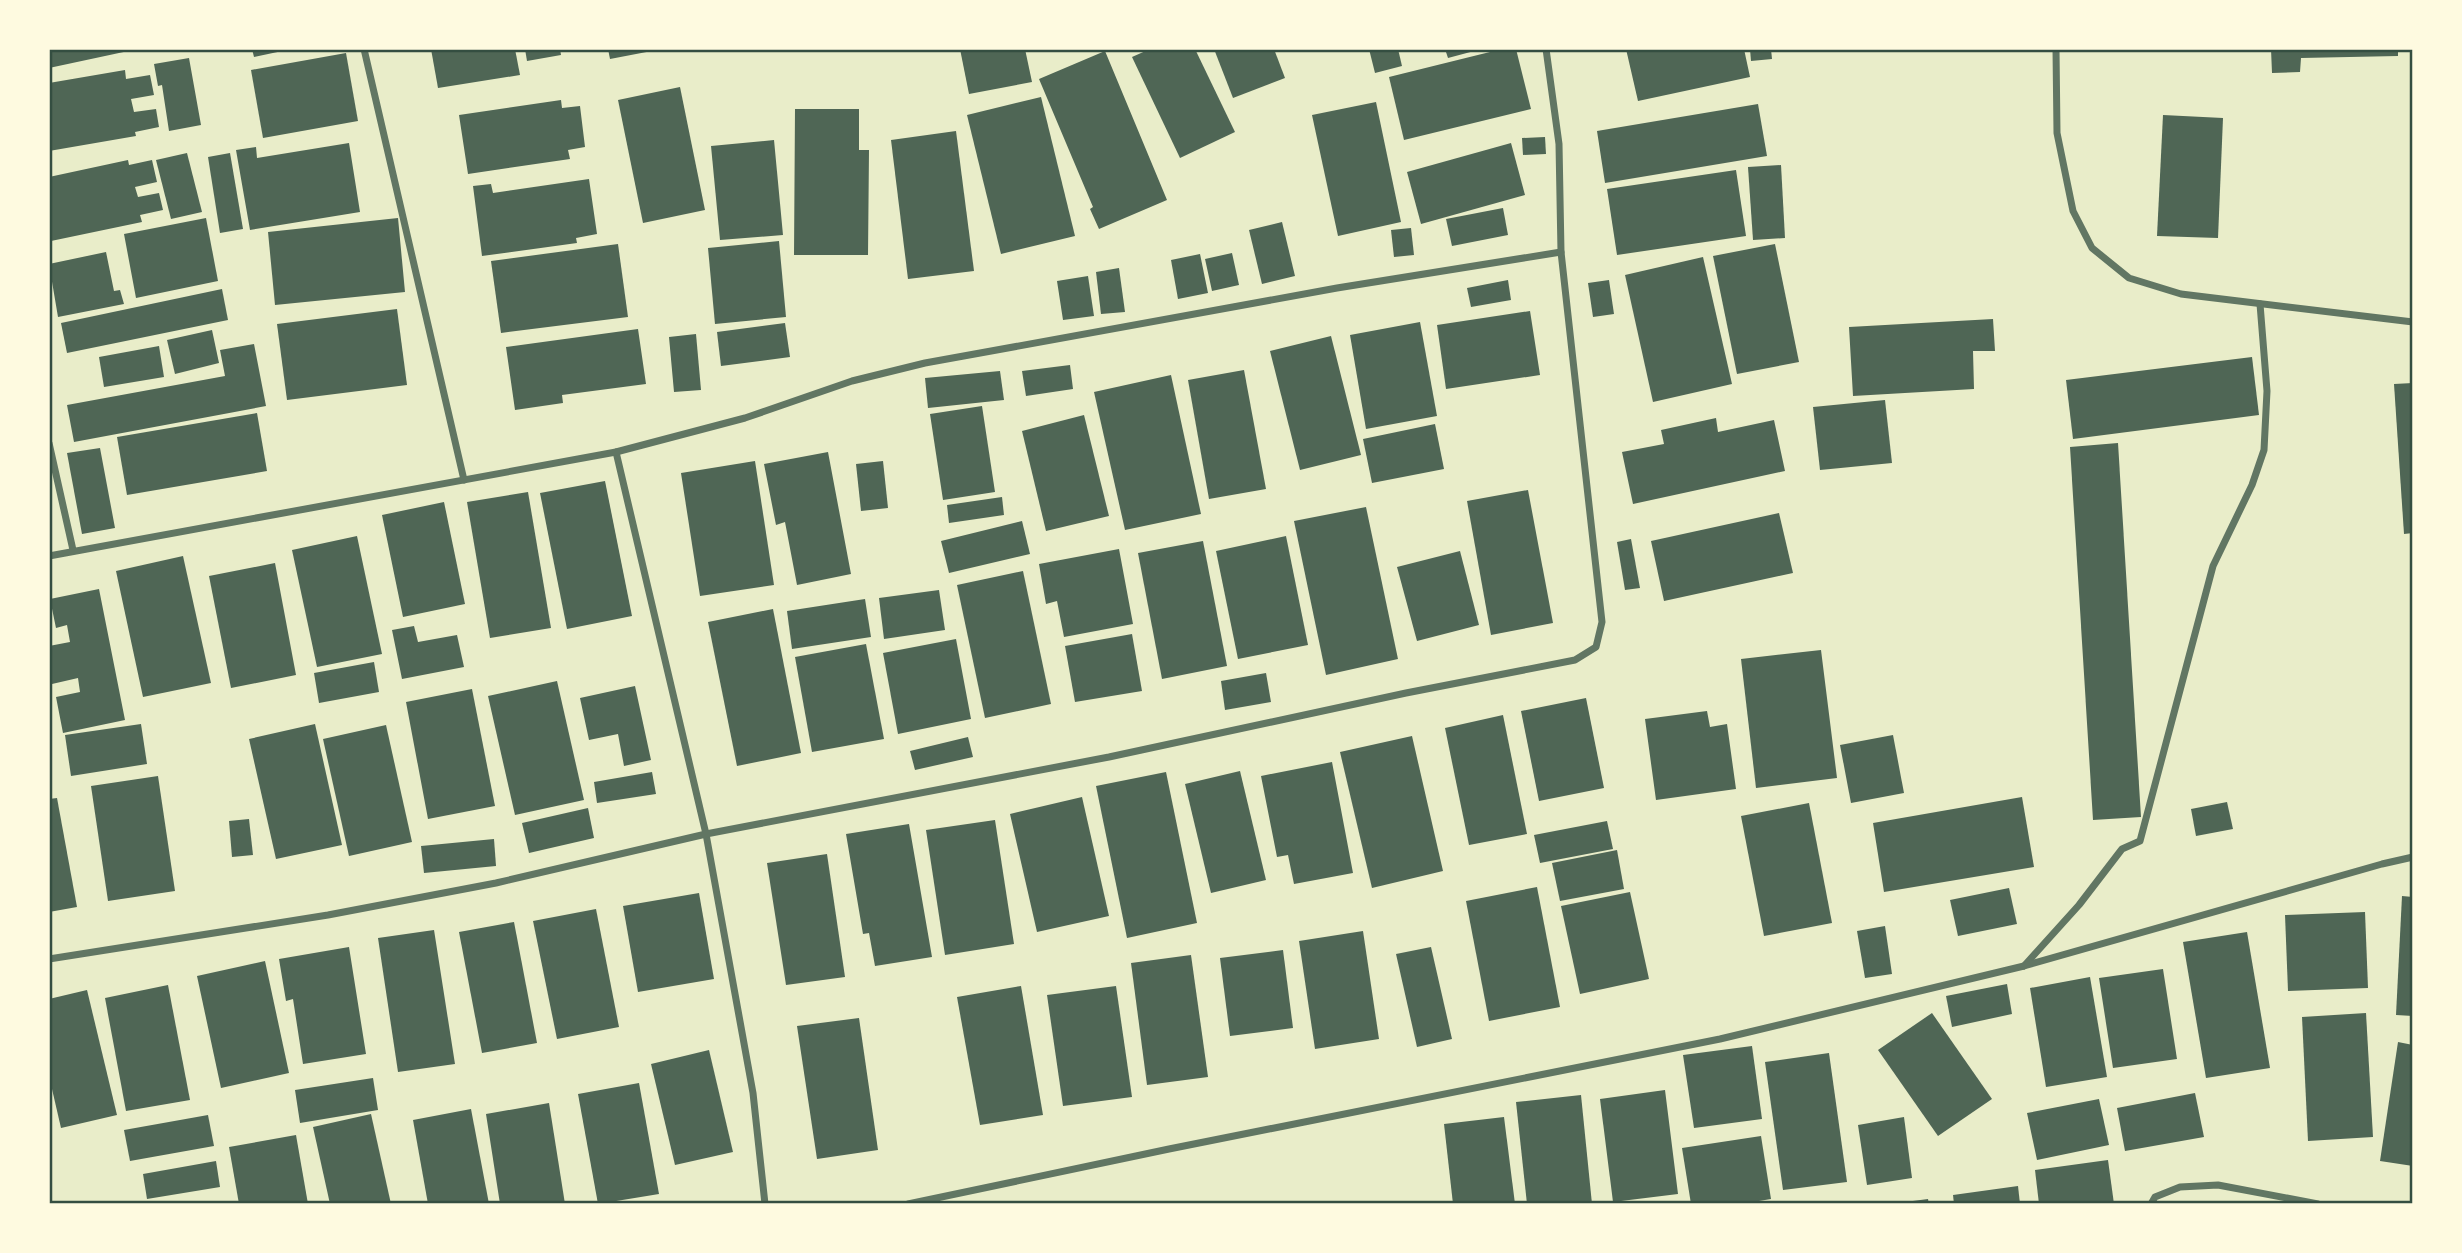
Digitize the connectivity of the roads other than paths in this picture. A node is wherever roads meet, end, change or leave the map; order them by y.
1 (364, 49) edge
2 (1546, 49) edge
3 (2056, 49) edge
4 (1561, 252) junction
5 (2260, 303) junction
6 (2413, 321) edge
7 (49, 443) edge
8 (616, 452) junction
9 (464, 480) junction
10 (73, 550) junction
11 (49, 555) edge
12 (706, 834) junction
13 (2413, 857) edge
14 (49, 958) edge
15 (2024, 966) junction
16 (765, 1204) edge
17 (908, 1204) edge
18 (2151, 1204) edge
19 (2318, 1204) edge

1 - 9 street
2 - 4 street
3 - 5 street
4 - 8 street
4 - 12 street
5 - 6 street
5 - 15 street
7 - 10 street
8 - 9 street
8 - 12 street
9 - 10 street
10 - 11 street
12 - 14 street
12 - 16 street
13 - 15 street
15 - 17 street
18 - 19 street

